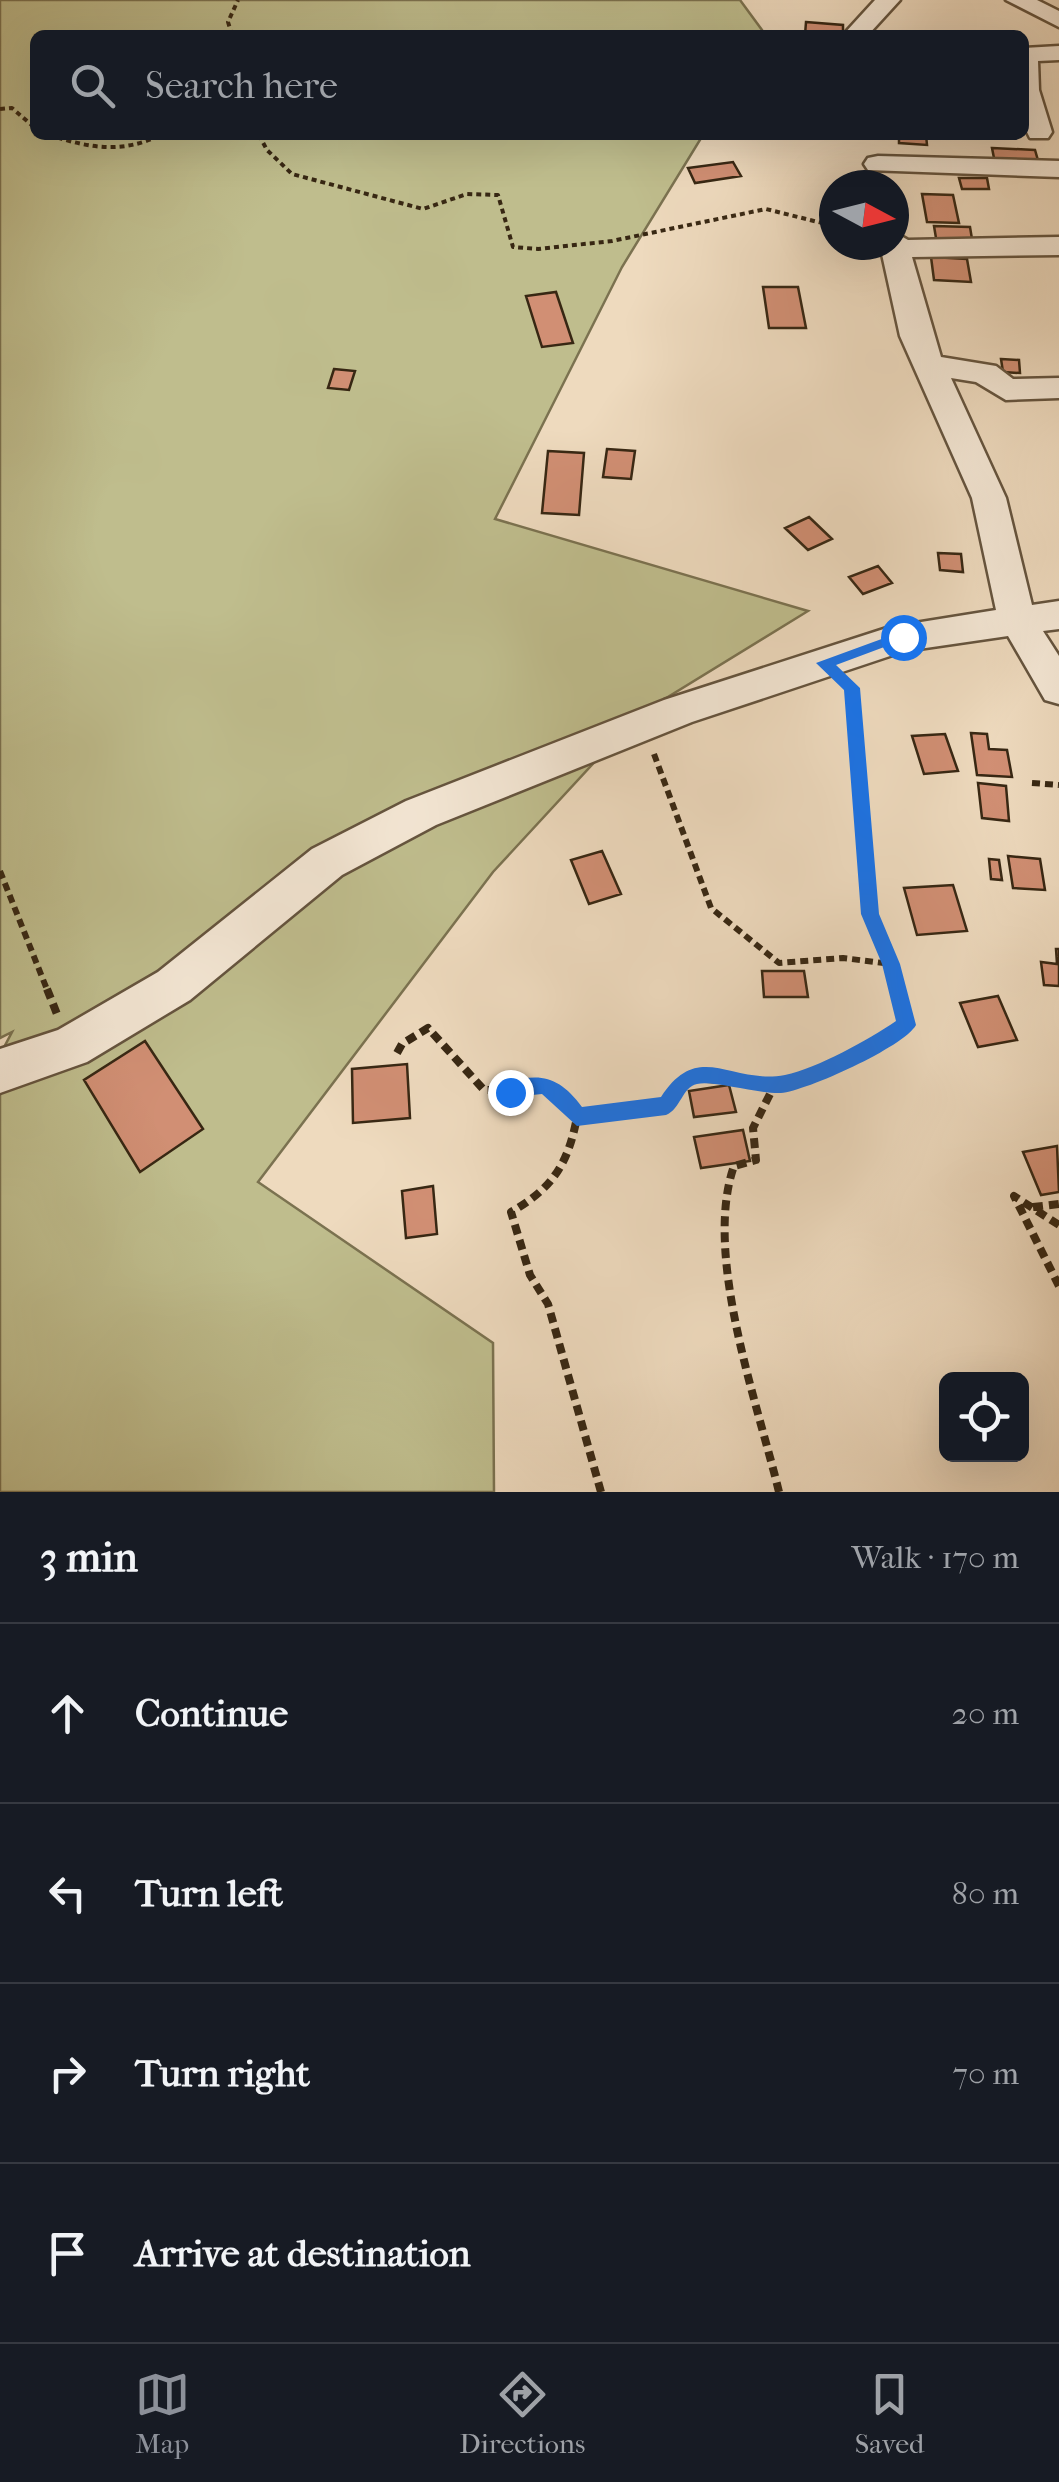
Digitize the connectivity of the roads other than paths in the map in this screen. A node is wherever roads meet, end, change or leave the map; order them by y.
1 (888, 0) edge
2 (1018, 0) edge
3 (1059, 20) edge
4 (861, 30) edge
5 (1059, 53) edge
6 (1029, 55) edge
7 (1029, 98) edge
8 (1041, 132) edge
9 (872, 140) edge
10 (1059, 169) edge
11 (879, 170) edge
12 (909, 174) edge
13 (909, 245) edge
14 (1059, 246) edge
15 (899, 260) edge
16 (927, 365) junction
17 (1059, 388) edge
18 (1059, 615) edge
19 (1016, 618) junction
20 (1059, 689) edge
21 (0, 1071) edge

1 - 4 street
2 - 3 street
5 - 6 street
7 - 8 street
9 - 11 street
10 - 12 street
13 - 14 street
15 - 16 street
16 - 17 street
16 - 19 street
18 - 19 street
19 - 20 street
19 - 21 street

